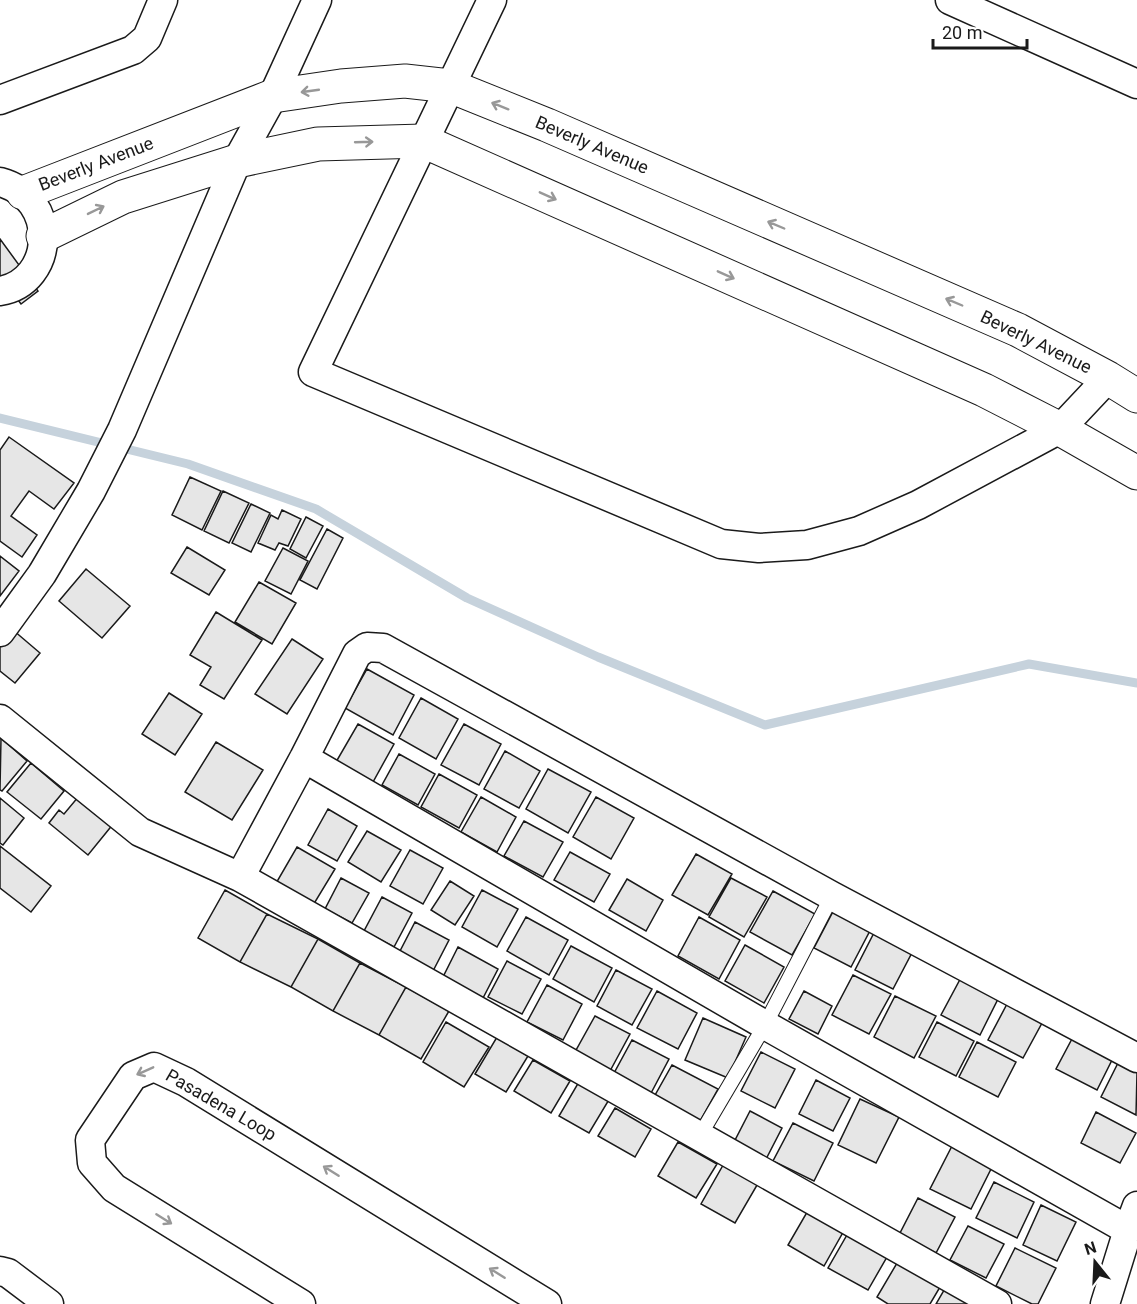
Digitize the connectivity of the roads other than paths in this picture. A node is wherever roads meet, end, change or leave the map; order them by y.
1 (163, 0) edge
2 (317, 0) edge
3 (492, 0) edge
4 (950, 0) edge
5 (1137, 84) edge
6 (450, 86) junction
7 (273, 96) junction
8 (0, 100) edge
9 (423, 141) junction
10 (237, 161) junction
11 (11, 188) edge
12 (43, 236) junction
13 (0, 291) edge
14 (1108, 378) junction
15 (1137, 396) edge
16 (1060, 429) junction
17 (1137, 473) edge
18 (0, 632) edge
19 (0, 719) edge
20 (304, 758) junction
21 (240, 877) junction
22 (832, 896) junction
23 (765, 1025) junction
24 (1137, 1058) edge
25 (699, 1137) junction
26 (1132, 1218) edge
27 (0, 1270) edge
28 (50, 1304) edge
29 (301, 1304) edge
30 (547, 1304) edge
31 (997, 1304) edge
32 (1106, 1304) edge

1 - 8 street
2 - 7 street
3 - 6 street
4 - 5 street
6 -> 7 street, Beverly Avenue
6 - 9 street
14 -> 6 street, Beverly Avenue
7 - 10 street
7 - 11 street, Beverly Avenue
10 -> 9 street
9 -> 16 street
9 - 16 street
12 -> 10 street
10 - 18 street
11 - 12 street
12 - 13 street
14 - 15 street, Beverly Avenue
14 - 16 street
16 - 17 street
19 - 21 street
20 - 21 street
20 - 22 street
20 - 23 street
21 - 25 street
22 - 23 lane
22 - 24 street
23 - 25 lane
23 - 26 street
25 - 31 street
26 - 32 street
27 - 28 street
30 -> 29 street, Pasadena Loop

